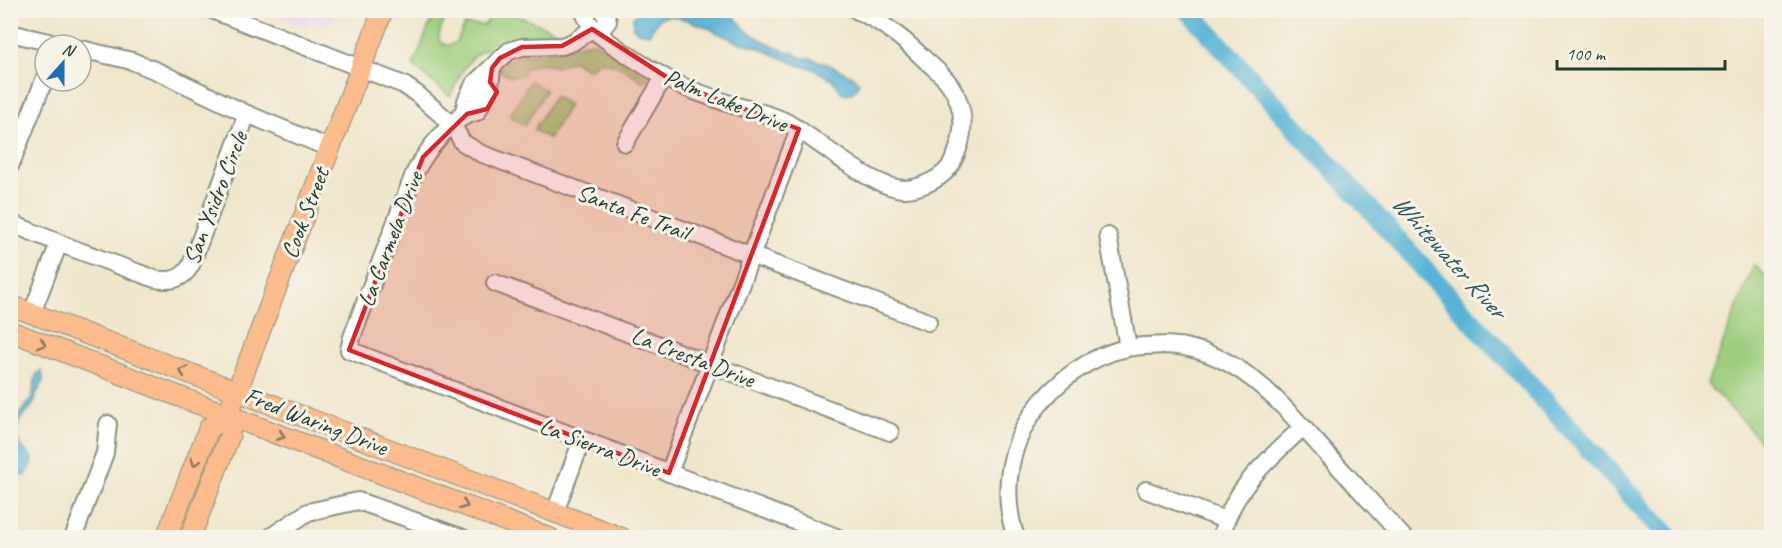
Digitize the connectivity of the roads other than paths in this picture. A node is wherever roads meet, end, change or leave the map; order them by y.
1 (212, 10) edge
2 (383, 10) edge
3 (583, 10) edge
4 (603, 10) edge
5 (856, 10) edge
6 (595, 32) junction
7 (10, 33) edge
8 (33, 39) edge
9 (93, 53) edge
10 (361, 67) junction
11 (491, 75) junction
12 (664, 77) junction
13 (39, 93) edge
14 (247, 114) junction
15 (453, 125) junction
16 (799, 129) junction
17 (625, 143) dead end
18 (329, 148) junction
19 (10, 166) edge
20 (10, 223) edge
21 (1108, 237) dead end
22 (64, 245) junction
23 (751, 257) junction
24 (495, 283) dead end
25 (10, 305) edge
26 (37, 315) junction
27 (10, 317) edge
28 (928, 322) dead end
29 (10, 331) edge
30 (1128, 347) junction
31 (361, 356) joint
32 (711, 364) junction
33 (237, 392) junction
34 (227, 415) junction
35 (108, 424) dead end
36 (1303, 427) junction
37 (890, 432) dead end
38 (582, 440) junction
39 (377, 472) junction
40 (669, 473) junction
41 (1146, 490) dead end
42 (555, 512) junction
43 (1225, 520) junction
44 (73, 537) edge
45 (166, 537) edge
46 (190, 537) edge
47 (269, 537) edge
48 (463, 537) edge
49 (550, 537) edge
50 (622, 537) edge
51 (839, 537) edge
52 (1016, 537) edge
53 (1221, 537) edge
54 (1404, 537) edge

1 - 10 street, Santa Fe Trail
2 - 10 main road, Cook Street
3 - 6 street
4 - 6 street
5 - 16 street, Palm Lake Drive
6 - 11 street, La Carmela Drive
6 - 12 street, Palm Lake Drive
7 - 8 street
9 - 14 street
10 - 15 street, Santa Fe Trail
10 - 18 main road, Cook Street
11 - 15 street, La Carmela Drive
11 - 15 street, La Carmela Drive
12 - 16 street, Palm Lake Drive
12 - 17 street
13 - 19 street
14 - 18 street
14 - 22 street, San Ysidro Circle
15 - 23 street, Santa Fe Trail
15 - 31 street, La Carmela Drive
16 - 23 street
18 - 33 main road, Cook Street
20 - 22 street, San Ysidro Circle
21 - 30 street
22 - 26 street
23 - 28 street, Santa Fe Trail
23 - 32 street
24 - 32 street, La Cresta Drive
25 - 26 main road, Fred Waring Drive
26 - 27 main road
33 -> 26 main road, Fred Waring Drive
29 -> 34 main road, Fred Waring Drive
30 - 36 street
30 - 52 street
31 - 38 street, La Sierra Drive
32 - 37 street, La Cresta Drive
32 - 40 street
33 - 34 main road, Cook Street
33 - 42 main road, Fred Waring Drive
34 -> 39 main road, Fred Waring Drive
34 -> 45 main road, Cook Street
34 - 46 main road, Cook Street
35 - 44 street
36 - 43 street
36 - 54 street
38 - 40 street, La Sierra Drive
38 - 42 street
39 - 42 main road
39 -> 49 main road, Fred Waring Drive
40 - 51 street, La Sierra Drive
41 - 43 street
42 - 50 main road, Fred Waring Drive
43 - 53 street
47 - 48 street

